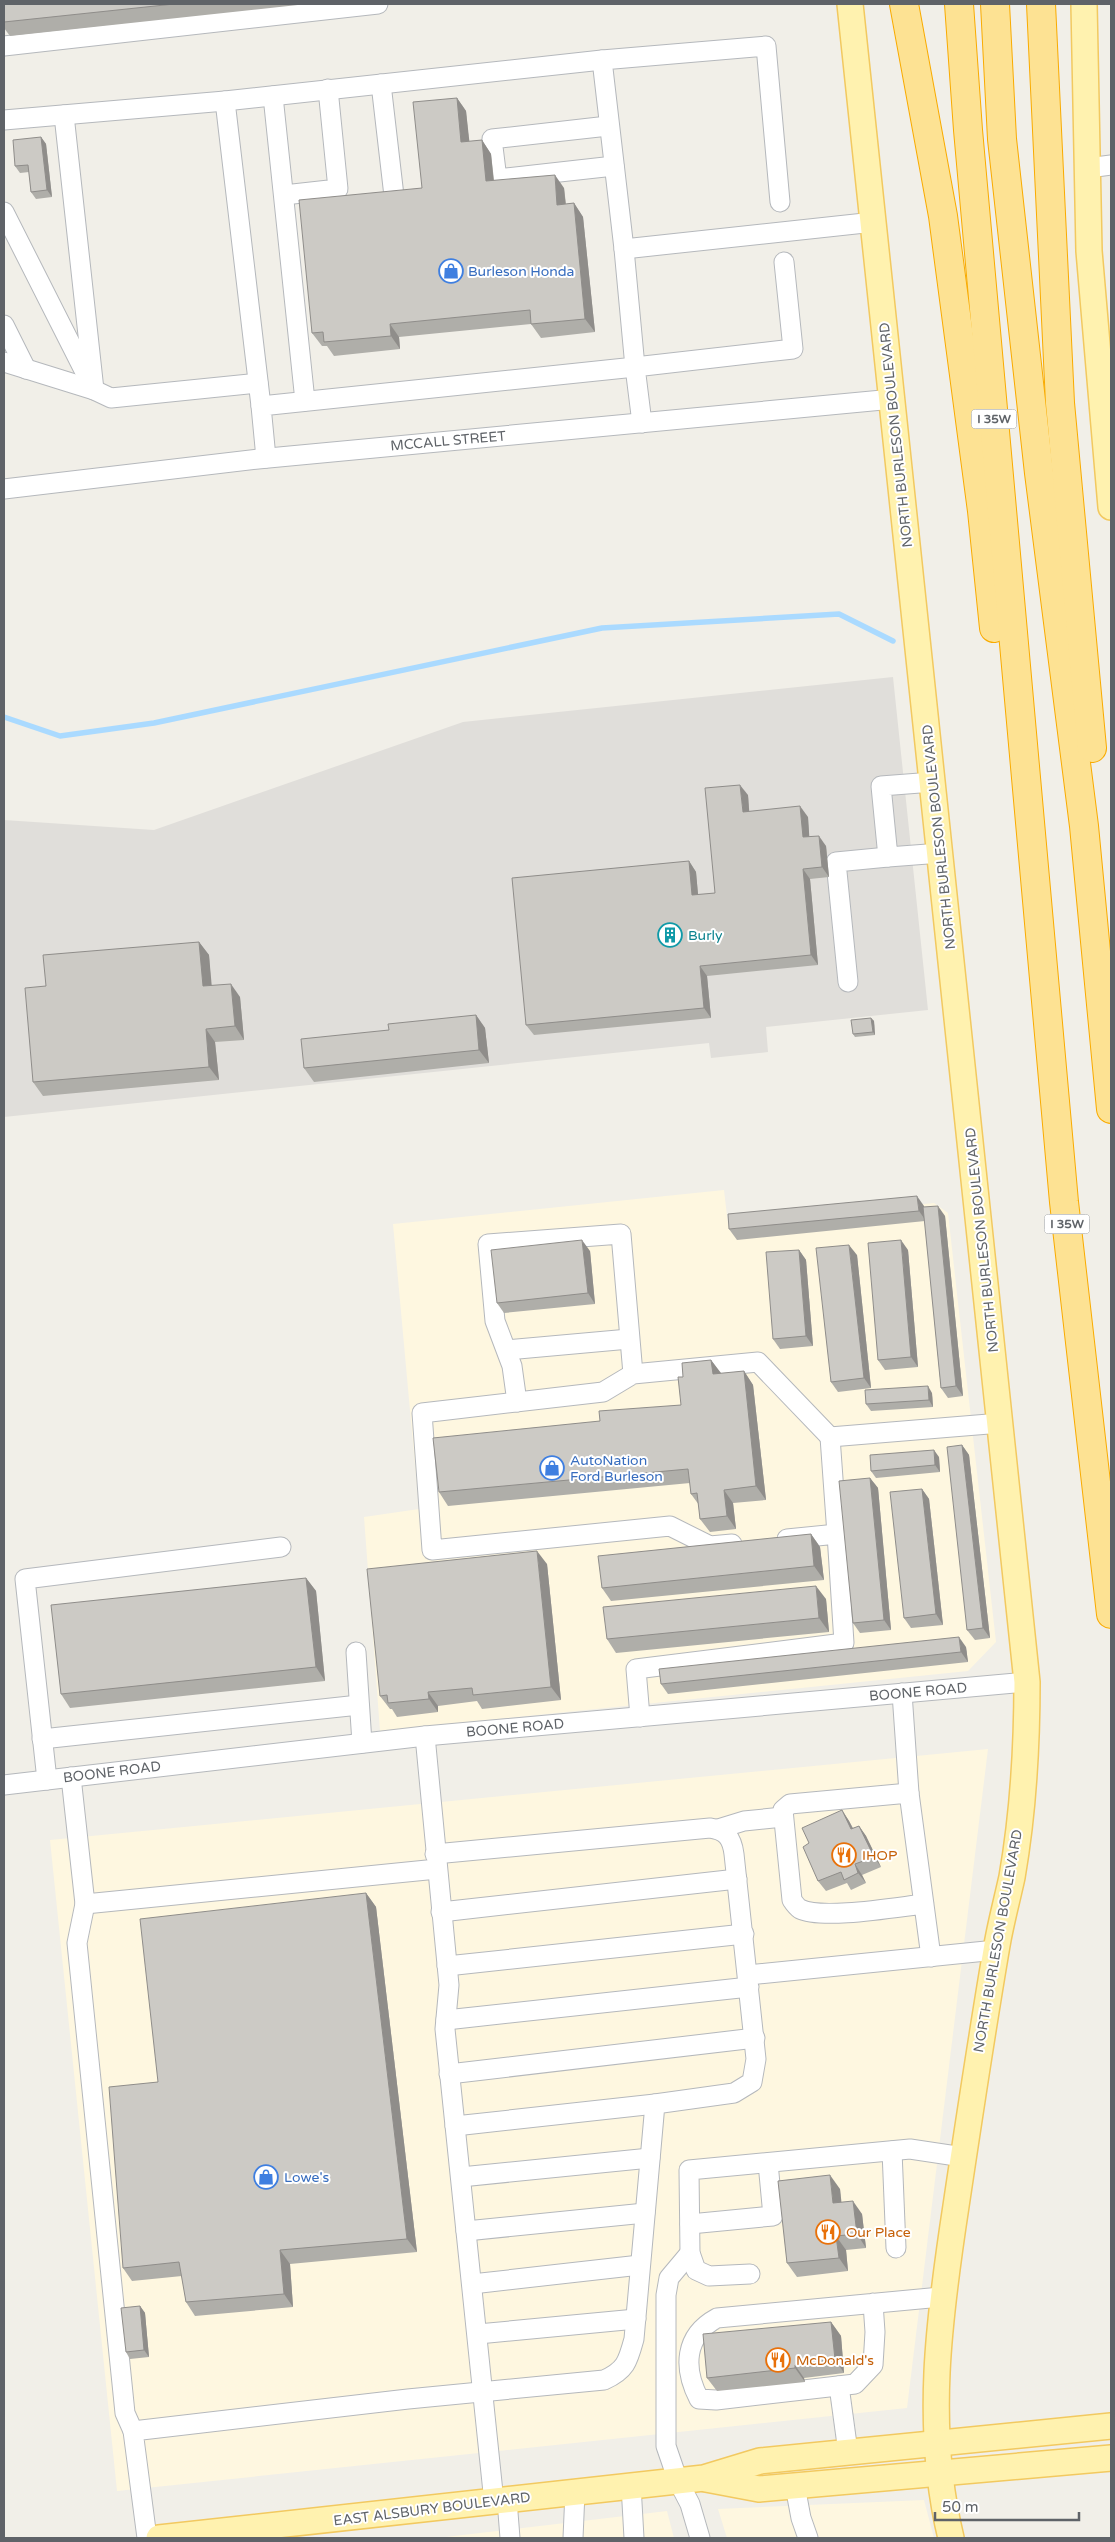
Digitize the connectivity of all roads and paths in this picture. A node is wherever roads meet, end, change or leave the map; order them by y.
1 (378, 4) edge
2 (850, 4) edge
3 (904, 4) edge
4 (959, 4) edge
5 (995, 4) edge
6 (1041, 4) edge
7 (1084, 4) edge
8 (4, 46) edge
9 (602, 60) junction
10 (381, 84) junction
11 (328, 90) junction
12 (273, 96) junction
13 (225, 101) junction
14 (64, 115) junction
15 (4, 120) edge
16 (608, 126) junction
17 (614, 166) junction
18 (1099, 166) edge
19 (284, 196) junction
20 (394, 196) edge
21 (780, 202) dead end
22 (4, 212) edge
23 (874, 222) junction
24 (624, 249) junction
25 (784, 262) dead end
26 (4, 325) edge
27 (4, 362) edge
28 (635, 367) junction
29 (26, 369) junction
30 (258, 383) junction
31 (94, 390) junction
32 (1107, 397) edge
33 (893, 399) junction
34 (305, 401) junction
35 (261, 406) junction
36 (642, 423) junction
37 (266, 458) junction
38 (4, 489) edge
39 (1111, 507) edge
40 (933, 782) junction
41 (1084, 826) junction
42 (1031, 833) junction
43 (941, 853) junction
44 (888, 857) junction
45 (848, 982) dead end
46 (1111, 1109) edge
47 (629, 1339) junction
48 (507, 1350) junction
49 (633, 1374) junction
50 (517, 1402) junction
51 (1001, 1423) junction
52 (830, 1437) junction
53 (837, 1534) junction
54 (769, 1540) edge
55 (749, 1542) edge
56 (281, 1547) dead end
57 (1111, 1614) edge
58 (356, 1652) dead end
59 (1027, 1682) junction
60 (902, 1693) junction
61 (359, 1705) junction
62 (640, 1717) junction
63 (425, 1736) junction
64 (42, 1739) junction
65 (362, 1743) junction
66 (71, 1777) junction
67 (47, 1780) junction
68 (4, 1785) edge
69 (909, 1792) junction
70 (783, 1817) junction
71 (718, 1829) junction
72 (436, 1862) junction
73 (737, 1878) junction
74 (85, 1904) junction
75 (924, 1904) junction
76 (442, 1912) junction
77 (744, 1934) junction
78 (996, 1950) junction
79 (931, 1957) junction
80 (447, 1966) junction
81 (749, 1980) junction
82 (446, 2020) junction
83 (755, 2038) junction
84 (449, 2074) junction
85 (655, 2104) junction
86 (455, 2126) junction
87 (892, 2151) junction
88 (962, 2157) junction
89 (650, 2158) junction
90 (768, 2163) junction
91 (461, 2177) junction
92 (645, 2213) junction
93 (690, 2224) junction
94 (466, 2231) junction
95 (896, 2248) dead end
96 (690, 2253) junction
97 (640, 2265) junction
98 (750, 2274) dead end
99 (472, 2284) junction
100 (941, 2297) junction
101 (873, 2303) junction
102 (636, 2319) junction
103 (478, 2334) junction
104 (839, 2386) junction
105 (484, 2391) junction
106 (699, 2399) junction
107 (666, 2402) junction
108 (1104, 2426) edge
109 (134, 2431) junction
110 (937, 2443) junction
111 (848, 2452) junction
112 (1105, 2459) edge
113 (939, 2474) junction
114 (743, 2477) junction
115 (678, 2480) junction
116 (631, 2485) junction
117 (795, 2486) junction
118 (575, 2492) junction
119 (501, 2501) junction
120 (286, 2532) edge
121 (147, 2538) edge
122 (172, 2538) edge
123 (510, 2538) edge
124 (573, 2538) edge
125 (634, 2538) edge
126 (700, 2538) edge
127 (808, 2538) edge
128 (951, 2538) edge

1 - 8 street
2 - 23 main road, NORTH BURLESON BOULEVARD
3 - 42 highway
4 - 42 highway, I 35W
5 - 41 highway, I 35W
6 - 41 highway
7 - 18 main road
9 - 10 street
9 - 16 street
9 - 21 street
10 - 11 street
10 - 20 street
11 - 12 street
11 - 19 street
12 - 13 street
12 - 19 street
13 - 14 street
13 - 30 street
14 - 15 street
14 - 31 street
16 - 17 street
16 - 17 street
17 - 24 street
18 - 32 main road
19 - 34 street
22 - 31 street
23 - 24 street
23 - 33 main road, NORTH BURLESON BOULEVARD
24 - 28 street
25 - 28 street
26 - 29 street
27 - 29 street
28 - 34 street
28 - 36 street
29 - 31 street
30 - 31 street
30 - 35 street
32 - 39 main road
33 - 36 street, MCCALL STREET
33 - 40 main road, NORTH BURLESON BOULEVARD
34 - 35 street
35 - 37 street
36 - 37 street, MCCALL STREET
37 - 38 street, MCCALL STREET
40 - 43 main road, NORTH BURLESON BOULEVARD
40 - 44 street
41 - 46 highway, I 35W
42 - 57 highway, I 35W
43 - 44 street
43 - 51 main road, NORTH BURLESON BOULEVARD
44 - 45 street
47 - 48 street
47 - 48 street
47 - 49 street
48 - 50 street
49 - 50 street
49 - 52 street
50 - 55 street
51 - 52 street
51 - 59 main road, NORTH BURLESON BOULEVARD
52 - 53 street
53 - 54 street
53 - 62 street
56 - 64 street
58 - 61 street
59 - 60 street, BOONE ROAD
59 - 78 main road, NORTH BURLESON BOULEVARD
60 - 62 street, BOONE ROAD
60 - 69 street
61 - 64 street
61 - 65 street
62 - 63 street, BOONE ROAD
63 - 65 street, BOONE ROAD
63 - 72 street
64 - 67 street
65 - 66 street, BOONE ROAD
66 - 67 street, BOONE ROAD
66 - 74 street
67 - 68 street, BOONE ROAD
69 - 70 street
69 - 75 street
70 - 71 street
70 - 75 street
71 - 72 street
71 - 73 street
72 - 74 street
72 - 76 street
73 - 76 street
73 - 77 street
74 - 109 street
75 - 79 street
76 - 80 street
77 - 80 street
77 - 81 street
78 - 79 street
78 - 88 main road, NORTH BURLESON BOULEVARD
79 - 81 street
80 - 82 street
81 - 82 street
81 - 83 street
82 - 84 street
83 - 84 street
83 - 85 street
84 - 86 street
85 - 86 street
85 - 89 street
86 - 91 street
87 - 88 street
87 - 90 street
87 - 95 street
88 - 100 main road, NORTH BURLESON BOULEVARD
89 - 91 street
89 - 92 street
90 - 93 street
90 - 93 street
91 - 94 street
92 - 94 street
92 - 97 street
93 - 96 street
94 - 99 street
96 - 98 street
96 - 107 street
97 - 99 street
97 - 102 street
99 - 103 street
100 - 101 street
100 - 110 main road, NORTH BURLESON BOULEVARD
101 - 104 street
101 - 106 street
102 - 103 street
102 - 105 street
103 - 105 street
104 - 106 street
104 - 111 street
105 - 109 street
105 - 119 street
106 - 107 street
107 - 115 street
108 - 110 main road, EAST ALSBURY BOULEVARD
109 - 121 street
110 - 111 main road, EAST ALSBURY BOULEVARD
110 - 113 main road, NORTH BURLESON BOULEVARD
111 - 114 main road, EAST ALSBURY BOULEVARD
112 - 113 main road, EAST ALSBURY BOULEVARD
113 - 117 main road, EAST ALSBURY BOULEVARD
113 - 128 main road, NORTH BURLESON BOULEVARD
114 - 115 main road, EAST ALSBURY BOULEVARD
114 - 117 main road, EAST ALSBURY BOULEVARD
115 - 116 main road, EAST ALSBURY BOULEVARD
115 - 126 street
116 - 118 main road, EAST ALSBURY BOULEVARD
116 - 125 street
117 - 127 street
118 - 119 main road, EAST ALSBURY BOULEVARD
118 - 124 street
119 - 120 main road, EAST ALSBURY BOULEVARD
119 - 123 street
120 - 122 main road, EAST ALSBURY BOULEVARD

